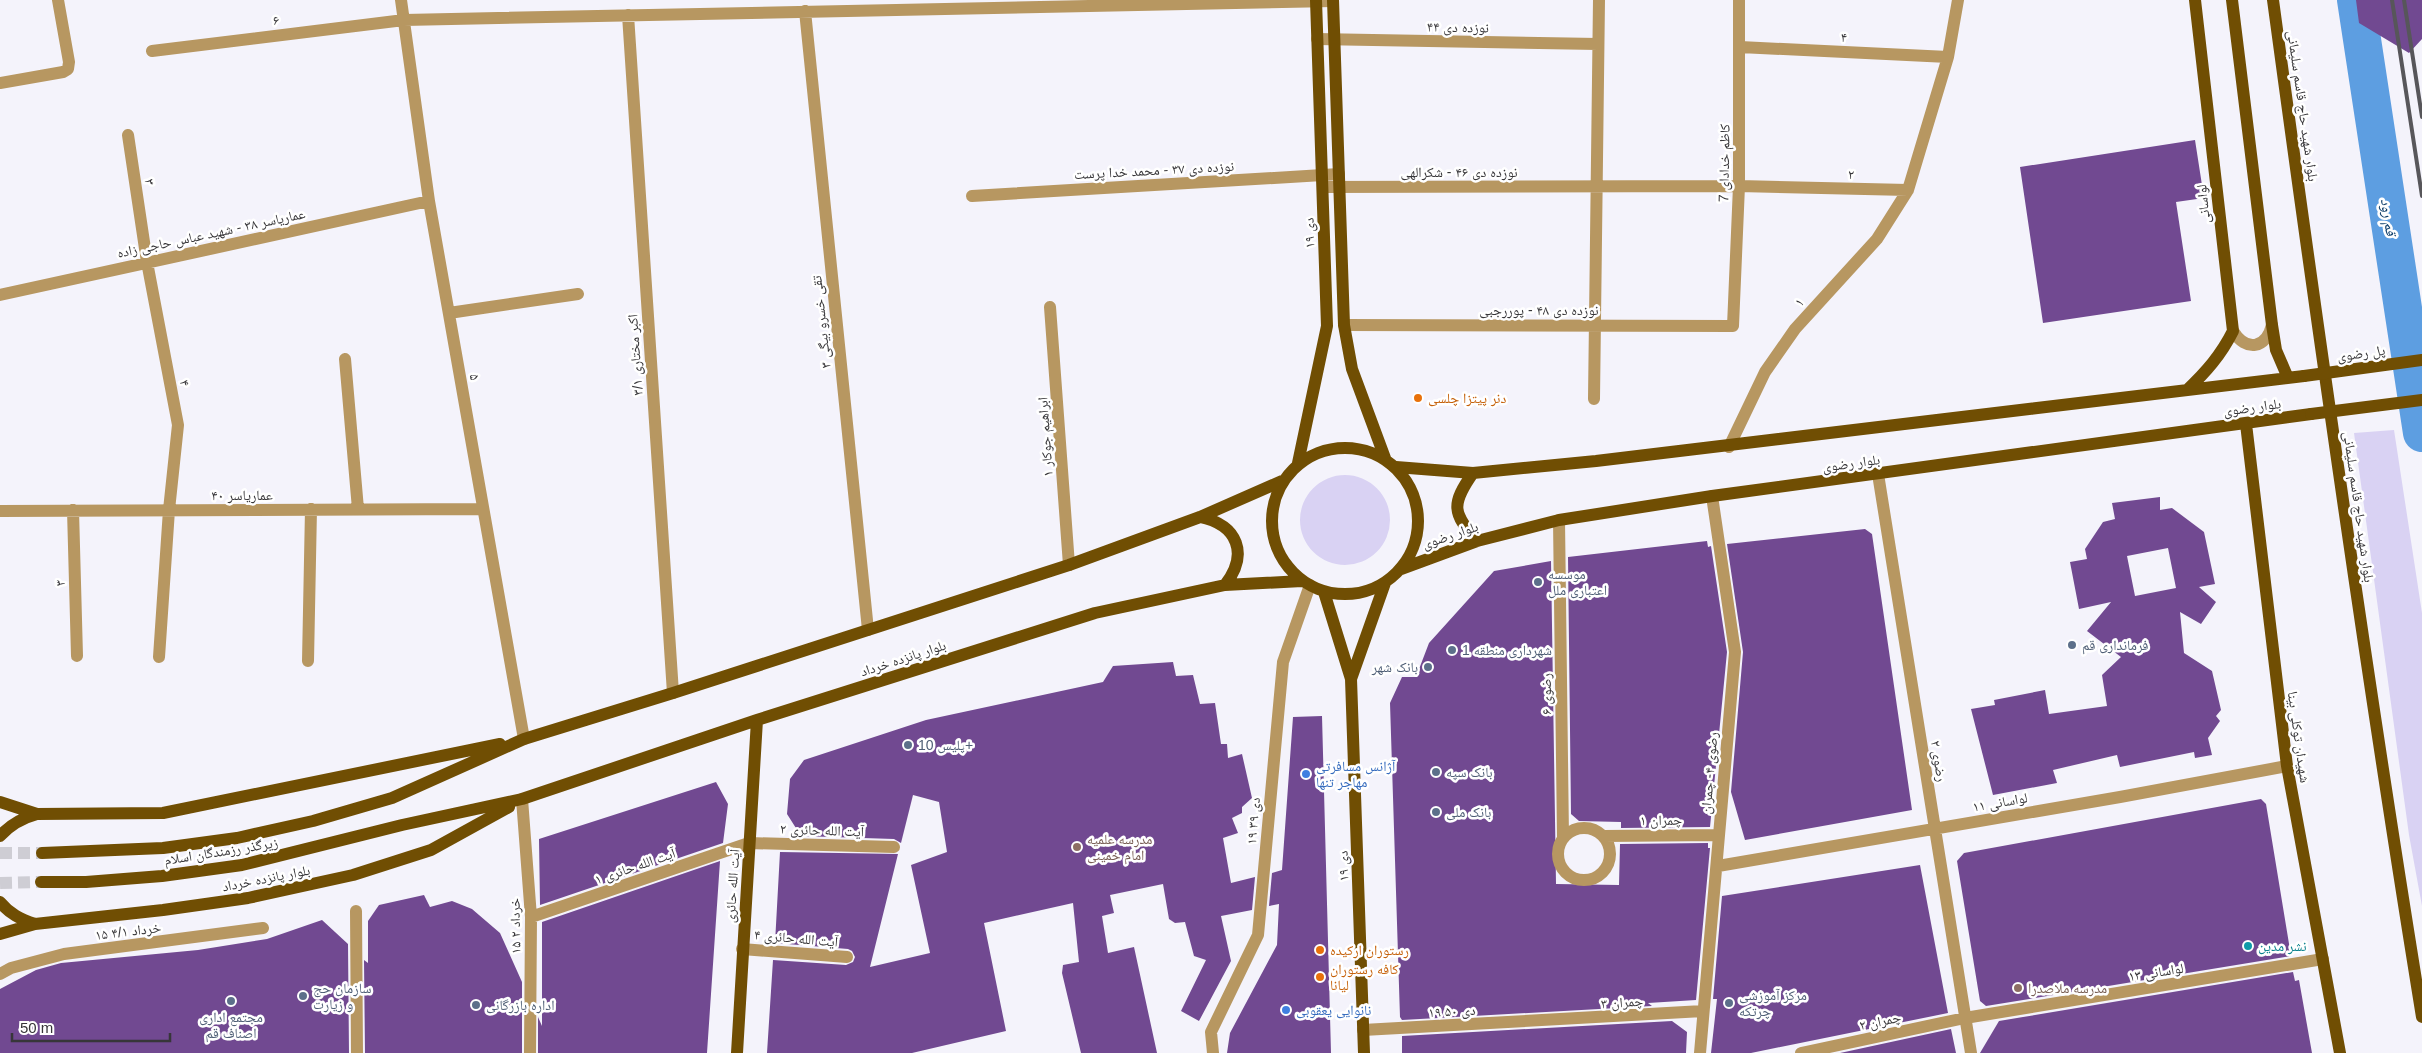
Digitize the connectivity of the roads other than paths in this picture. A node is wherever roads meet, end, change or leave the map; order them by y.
1 (58, 0) edge
2 (401, 0) edge
3 (1599, 0) edge
4 (1739, 0) edge
5 (1958, 0) edge
6 (2195, 0) edge
7 (2232, 0) edge
8 (2273, 0) edge
9 (1316, 1) edge
10 (1333, 1) edge
11 (805, 12) junction
12 (628, 15) junction
13 (404, 20) junction
14 (1317, 39) junction
15 (1334, 41) junction
16 (1598, 44) junction
17 (1740, 47) junction
18 (152, 51) dead end
19 (1948, 57) junction
20 (0, 83) edge
21 (128, 135) dead end
22 (1339, 180) junction
23 (1322, 181) junction
24 (1739, 186) junction
25 (1596, 187) junction
26 (1908, 190) junction
27 (972, 196) dead end
28 (429, 201) junction
29 (147, 262) junction
30 (578, 294) dead end
31 (0, 295) edge
32 (1050, 308) dead end
33 (449, 314) junction
34 (1344, 325) junction
35 (2272, 325) junction
36 (1594, 326) junction
37 (1733, 326) joint
38 (2232, 331) junction
39 (345, 359) dead end
40 (2422, 360) edge
41 (2304, 376) joint
42 (2288, 378) junction
43 (2188, 390) junction
44 (1594, 399) dead end
45 (2422, 400) edge
46 (2246, 424) junction
47 (1729, 447) junction
48 (1385, 458) junction
49 (1298, 463) junction
50 (1396, 467) junction
51 (1473, 473) junction
52 (1878, 474) junction
53 (1282, 481) junction
54 (1712, 496) junction
55 (310, 509) junction
56 (358, 509) junction
57 (483, 509) junction
58 (73, 510) junction
59 (169, 510) junction
60 (0, 511) edge
61 (1200, 517) junction
62 (1559, 520) junction
63 (1477, 541) junction
64 (1069, 565) junction
65 (1401, 569) junction
66 (1306, 583) junction
67 (1385, 583) junction
68 (1225, 585) junction
69 (1324, 592) junction
70 (868, 630) junction
71 (77, 656) dead end
72 (159, 657) dead end
73 (308, 661) dead end
74 (1351, 679) junction
75 (673, 693) junction
76 (757, 720) junction
77 (524, 739) junction
78 (2287, 766) junction
79 (522, 799) junction
80 (0, 802) edge
81 (37, 814) junction
82 (402, 826) joint
83 (1934, 829) junction
84 (1719, 835) junction
85 (0, 836) edge
86 (1604, 836) junction
87 (1563, 838) junction
88 (750, 843) junction
89 (894, 847) dead end
90 (42, 853) tunnel mouth
91 (1718, 866) junction
92 (41, 882) tunnel mouth
93 (0, 902) edge
94 (356, 911) dead end
95 (531, 917) junction
96 (35, 924) junction
97 (263, 928) dead end
98 (0, 934) edge
99 (742, 949) junction
100 (847, 957) dead end
101 (2323, 959) junction
102 (0, 974) edge
103 (1703, 1012) junction
104 (2422, 1017) edge
105 (1965, 1018) junction
106 (1543, 1022) joint
107 (1363, 1030) junction
108 (356, 1053) edge
109 (530, 1053) edge
110 (737, 1053) edge
111 (1212, 1053) edge
112 (1364, 1053) edge
113 (1700, 1053) edge
114 (1801, 1053) edge
115 (1971, 1053) edge
116 (2340, 1053) edge

1 - 20 street
2 - 13 street, ۵
3 - 16 street
4 - 17 street, 7 کاظم خدادای
5 - 19 street
6 - 38 main road, لواسانی
7 - 35 main road
8 - 104 main road, بلوار شهید حاج قاسم سلیمانی
9 - 10 street, ۶
9 - 11 street, ۶
9 - 14 main road, ۱۹ دی
10 - 15 main road
11 - 12 street, ۶
11 - 70 street, ۳ تقی خسرو بیگی
12 - 13 street, ۶
12 - 75 street, ۳/۱ اکبر مختاری
13 - 18 street, ۶
13 - 28 street, ۵
14 - 15 street, نوزده دی ۴۴
14 - 23 main road, ۱۹ دی
15 - 16 street, نوزده دی ۴۴
15 - 22 main road
16 - 25 street
17 - 19 street, ۴
17 - 24 street, 7 کاظم خدادای
19 - 26 street
21 - 29 street, ۳
22 - 23 street, نوزده دی ۳۷ - محمد خدا پرست
22 - 25 street, نوزده دی ۴۶ - شکرالهی
22 - 34 main road
23 - 27 street, نوزده دی ۳۷ - محمد خدا پرست
23 - 49 main road, ۱۹ دی
24 - 25 street, ۲
24 - 26 street, ۲
24 - 37 street, 7 کاظم خدادای
25 - 36 street
26 - 47 street, ۱
28 - 29 street, عماریاسر ۳۸ - شهید عباس حاجی زاده
28 - 33 street, ۵
29 - 31 street, عماریاسر ۳۸ - شهید عباس حاجی زاده
29 - 59 street, ۴
30 - 33 street
32 - 64 street, ۱ ابراهیم جوکار
33 - 57 street, ۵
34 - 36 street, نوزده دی ۴۸ - پوررجبی
34 - 48 main road
35 - 38 street
35 - 42 main road
36 - 37 street, نوزده دی ۴۸ - پوررجبی
36 - 44 street
38 - 43 main road
39 - 56 street
40 - 41 main road, پل رضوی, bridge
41 - 42 main road, بلوار رضوی
42 - 43 main road, بلوار رضوی
43 - 47 main road, بلوار رضوی
45 - 46 main road, بلوار رضوی, bridge
46 - 52 main road, بلوار رضوی
46 - 78 main road, شهیدان توکلی بینا
47 - 51 main road, بلوار رضوی
48 - 49 main road
48 - 50 main road
49 - 53 main road
50 - 51 main road, بلوار رضوی
50 - 65 main road
51 - 63 main road
52 - 54 main road, بلوار رضوی
52 - 83 street, رضوی ۲
53 - 61 main road
53 - 66 main road
54 - 62 main road, بلوار رضوی
54 - 84 street, رضوی ۴- چمران
55 - 56 street, عماریاسر ۴۰
55 - 59 street, عماریاسر ۴۰
55 - 73 street
56 - 57 street, عماریاسر ۴۰
57 - 77 street, ۵
58 - 59 street, عماریاسر ۴۰
58 - 60 street, عماریاسر ۴۰
58 - 71 street, ۳
59 - 72 street
61 - 64 main road
61 - 68 main road
62 - 63 main road, بلوار رضوی
62 - 87 street, رضوی ۶
63 - 65 main road, بلوار رضوی
64 - 70 main road
65 - 67 main road
66 - 68 main road, بلوار پانزده خرداد
66 - 69 main road
66 - 111 street, ۱۹ دی ۳۹
67 - 69 main road
67 - 74 main road
68 - 76 main road, بلوار پانزده خرداد
69 - 74 main road
70 - 75 main road
74 - 107 main road, ۱۹ دی
75 - 77 main road
76 - 79 main road, بلوار پانزده خرداد
76 - 88 main road, آیت الله حائری
77 - 81 main road
77 - 90 main road, زیرگذر رزمندگان اسلام
78 - 83 street, لواسانی ۱۱
78 - 101 main road, شهیدان توکلی بینا
79 - 82 main road, بلوار پانزده خرداد
79 - 95 street, ۱۵ خرداد ۲
79 - 96 main road, بلوار پانزده خرداد
80 - 81 main road
81 - 85 main road
82 - 92 main road, زیرگذر رزمندگان اسلام
83 - 91 street, لواسانی ۱۱
83 - 105 street, رضوی ۲
84 - 86 street, چمران ۱
84 - 91 street, رضوی ۴- چمران
86 - 87 street
86 - 87 street
88 - 89 street, آیت الله حائری ۲
88 - 95 street, آیت الله حائری ۱
88 - 99 main road, آیت الله حائری
91 - 103 street, رضوی ۴- چمران
93 - 96 main road
94 - 108 street
95 - 109 street, ۱۵ خرداد ۲
96 - 98 main road, بلوار پانزده خرداد
97 - 102 street, ۱۵ خرداد ۴/۱
99 - 100 street, آیت الله حائری ۴
99 - 110 main road, آیت الله حائری
101 - 105 street, لواسانی ۱۳
101 - 116 main road, شهیدان توکلی بینا
103 - 106 street, چمران ۳
103 - 113 street, رضوی ۴- چمران
105 - 114 street, چمران ۲
105 - 115 street, رضوی ۲
106 - 107 street, ۱۹ دی ۵۰
107 - 112 main road, ۱۹ دی

